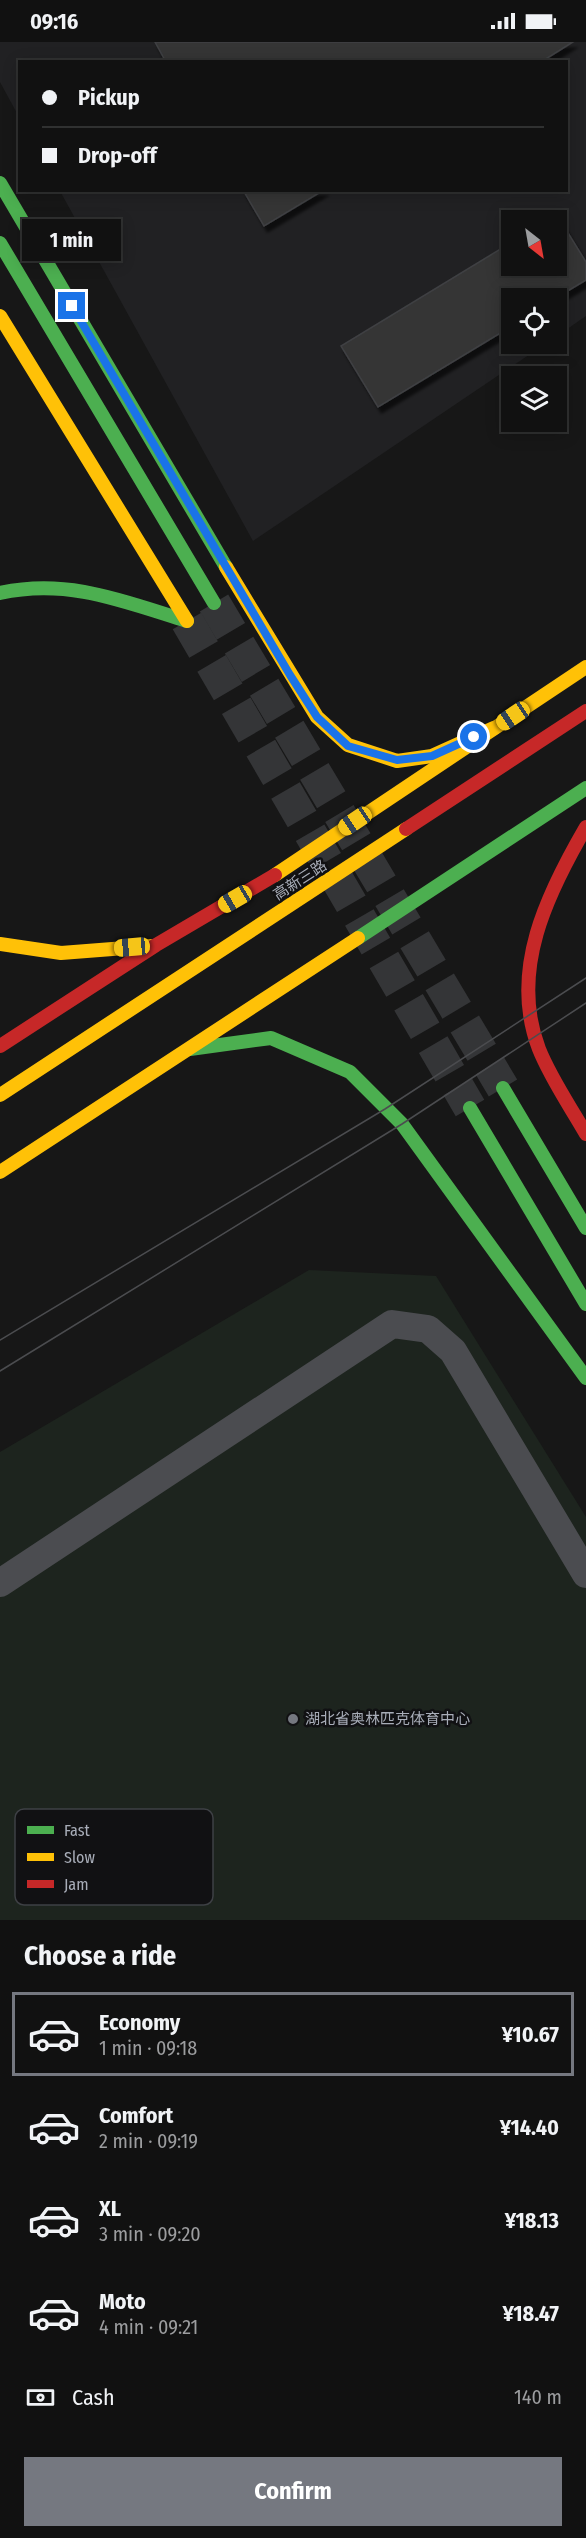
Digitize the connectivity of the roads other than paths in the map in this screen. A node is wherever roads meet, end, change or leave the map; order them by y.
1 (0, 183) edge
2 (0, 243) edge
3 (0, 316) edge
4 (0, 593) edge
5 (214, 603) tunnel mouth
6 (586, 667) edge
7 (586, 711) edge
8 (494, 728) junction
9 (586, 788) edge
10 (586, 827) edge
11 (0, 944) edge
12 (156, 945) junction
13 (0, 1046) edge
14 (190, 1048) junction
15 (503, 1088) tunnel mouth
16 (0, 1095) edge
17 (470, 1108) tunnel mouth
18 (586, 1134) edge
19 (0, 1172) edge
20 (586, 1228) edge
21 (586, 1304) edge
22 (586, 1378) edge
23 (586, 1574) edge
24 (0, 1583) edge

1 - 8 main road
2 - 5 main road
3 - 4 main road
6 - 8 main road, 高新三路
7 - 16 main road, 高新三路
8 - 12 main road, 高新三路
9 - 14 main road
10 - 18 main road
11 - 12 main road
12 - 13 main road, 高新三路
14 - 19 main road
14 - 22 main road
15 - 20 main road
17 - 21 main road
23 - 24 street

